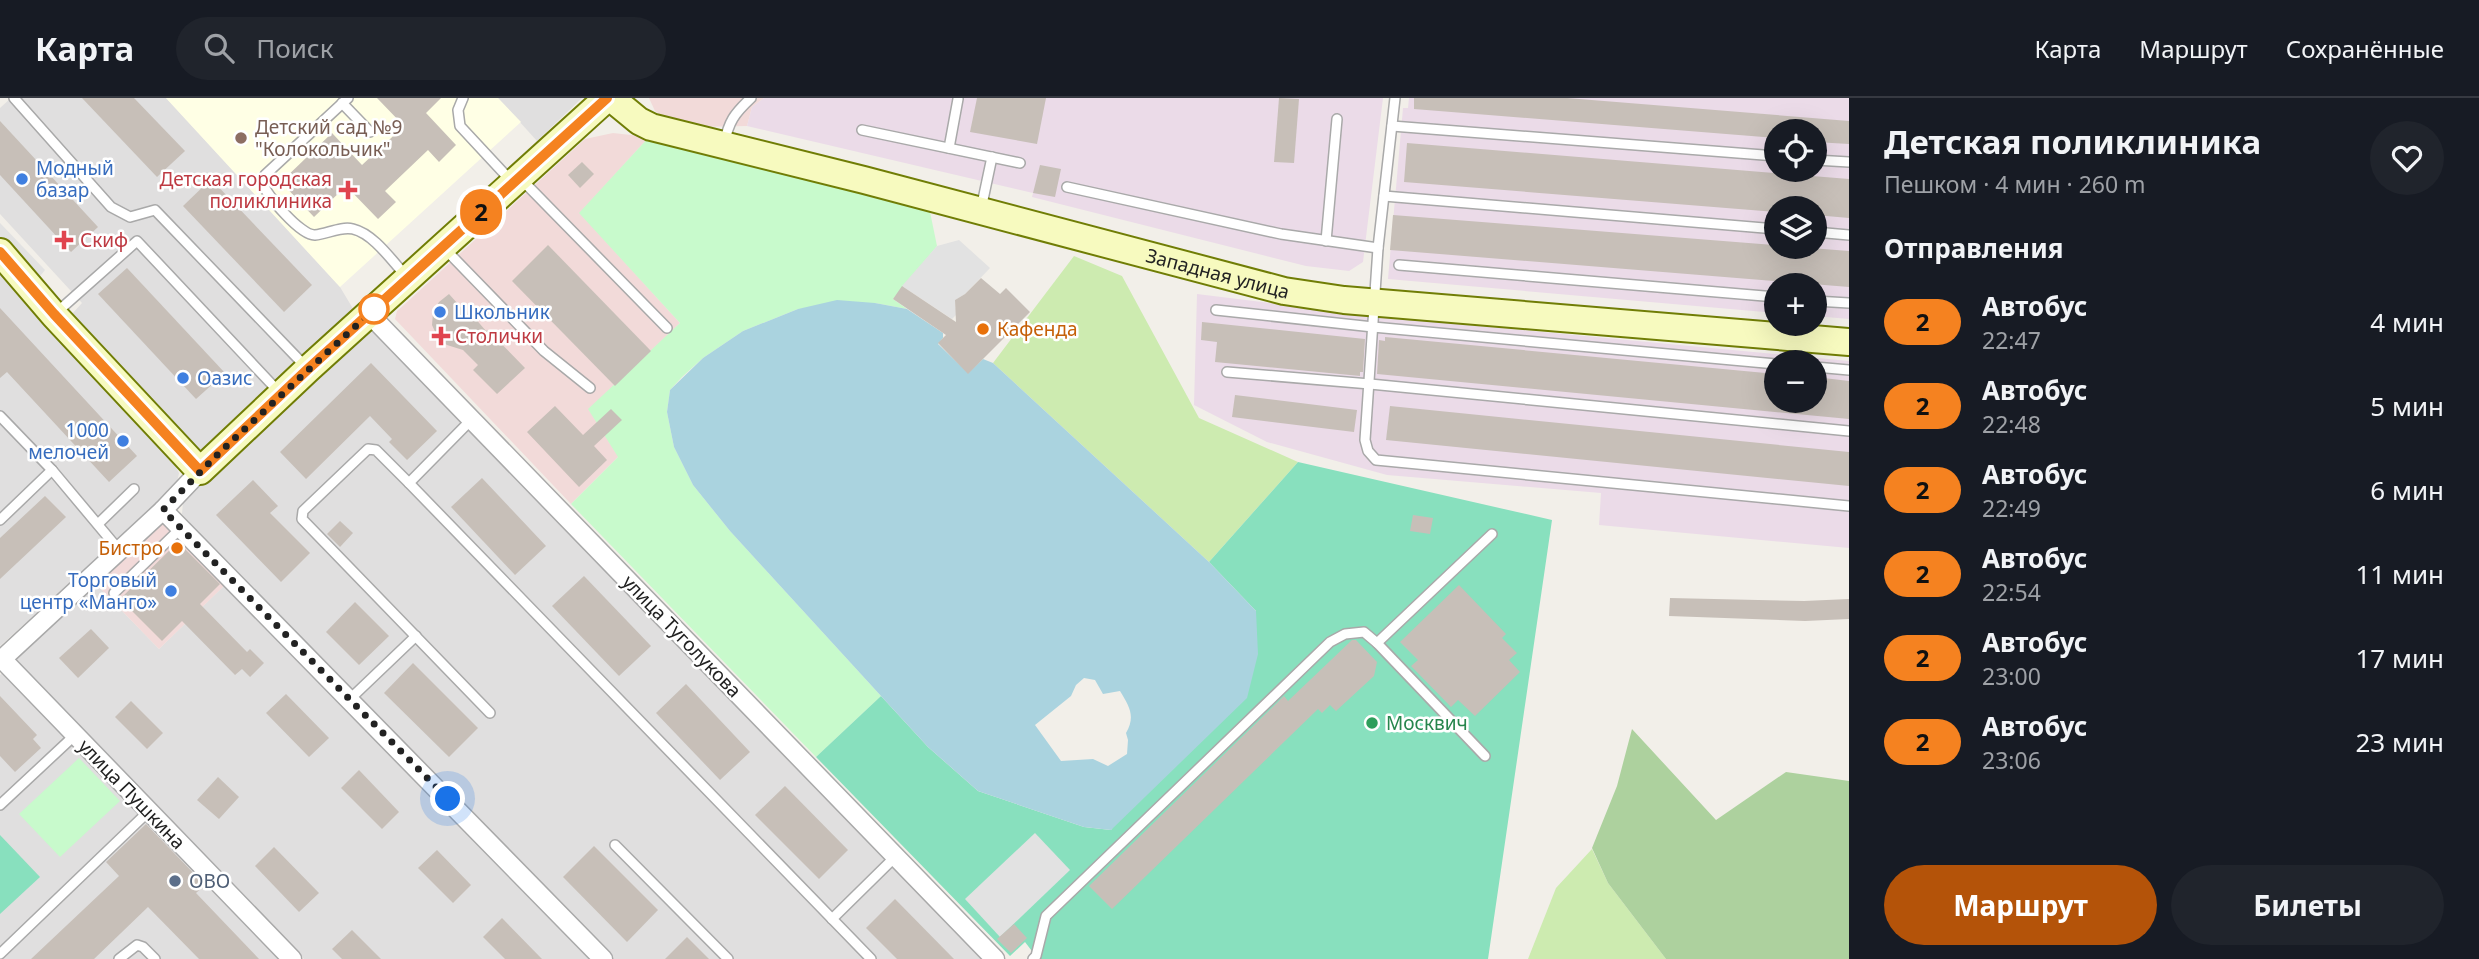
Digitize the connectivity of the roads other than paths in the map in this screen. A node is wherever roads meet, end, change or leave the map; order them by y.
1 (14, 98) edge
2 (463, 98) edge
3 (609, 98) edge
4 (751, 98) edge
5 (1395, 98) edge
6 (958, 99) edge
7 (345, 101) edge
8 (1337, 119) dead end
9 (1392, 125) junction
10 (862, 130) dead end
11 (370, 132) dead end
12 (723, 146) junction
13 (949, 148) junction
14 (1764, 155) edge
15 (992, 158) junction
16 (1827, 161) edge
17 (1849, 162) edge
18 (1020, 163) dead end
19 (516, 180) junction
20 (1066, 187) dead end
21 (1384, 196) junction
22 (981, 210) junction
23 (1764, 228) edge
24 (1827, 233) edge
25 (1849, 235) edge
26 (1326, 241) junction
27 (442, 247) junction
28 (1378, 248) junction
29 (0, 252) edge
30 (1399, 265) dead end
31 (408, 278) junction
32 (1764, 296) edge
33 (1827, 301) edge
34 (1849, 303) edge
35 (1216, 310) dead end
36 (370, 313) junction
37 (54, 314) junction
38 (1374, 315) junction
39 (667, 328) dead end
40 (1849, 342) edge
41 (1764, 363) edge
42 (1827, 368) edge
43 (308, 369) junction
44 (1849, 370) edge
45 (1227, 372) dead end
46 (1370, 384) junction
47 (590, 388) dead end
48 (281, 394) junction
49 (0, 416) edge
50 (472, 419) junction
51 (1849, 431) edge
52 (52, 470) junction
53 (200, 471) junction
54 (409, 483) junction
55 (134, 489) dead end
56 (1849, 506) edge
57 (163, 510) junction
58 (0, 520) edge
59 (98, 524) junction
60 (181, 528) junction
61 (1492, 534) dead end
62 (119, 550) junction
63 (114, 593) dead end
64 (416, 636) junction
65 (1377, 643) junction
66 (1, 660) edge
67 (351, 699) junction
68 (490, 713) dead end
69 (75, 735) junction
70 (1485, 756) dead end
71 (0, 805) edge
72 (149, 811) junction
73 (615, 845) dead end
74 (895, 857) junction
75 (832, 919) junction
76 (0, 954) edge
77 (119, 959) edge
78 (155, 959) edge
79 (292, 959) edge
80 (603, 959) edge
81 (727, 959) edge
82 (871, 959) edge
83 (995, 959) edge
84 (1033, 959) edge

1 - 43 lane
2 - 19 lane
3 - 12 street, Западная улица
3 - 19 street
4 - 12 lane
5 - 9 lane
6 - 13 lane
7 - 11 lane
7 - 31 lane
8 - 26 lane
9 - 14 lane
9 - 21 lane
10 - 13 lane
12 - 22 street, Западная улица
13 - 15 lane
15 - 18 lane
15 - 22 lane
16 - 17 lane
19 - 27 street
19 - 39 lane
20 - 26 lane
21 - 23 lane
21 - 28 lane
22 - 38 street, Западная улица
24 - 25 lane
26 - 28 lane
27 - 31 street
27 - 47 lane
28 - 38 lane
29 - 37 street
30 - 32 lane
31 - 36 street
33 - 34 lane
35 - 38 lane
36 - 43 street
36 - 50 street, улица Туголукова
37 - 48 lane
37 - 53 street
38 - 40 street, Западная улица
38 - 41 lane
38 - 46 lane
42 - 44 lane
43 - 48 street
45 - 46 lane
46 - 51 lane
46 - 56 lane
48 - 53 street
49 - 52 lane
50 - 54 lane
50 - 74 street, улица Туголукова
52 - 58 lane
52 - 59 lane
53 - 57 street
54 - 64 lane
54 - 75 lane
55 - 59 lane
57 - 60 street
57 - 62 street
59 - 62 lane
60 - 63 lane
60 - 67 street
61 - 65 lane
62 - 66 street
64 - 67 lane
64 - 68 lane
65 - 70 lane
65 - 84 lane
66 - 69 street, улица Пушкина
67 - 80 street
69 - 71 lane
69 - 72 street, улица Пушкина
72 - 76 lane
72 - 79 street, улица Пушкина
73 - 81 lane
74 - 75 lane
74 - 83 street, улица Туголукова
75 - 82 lane
77 - 78 lane

